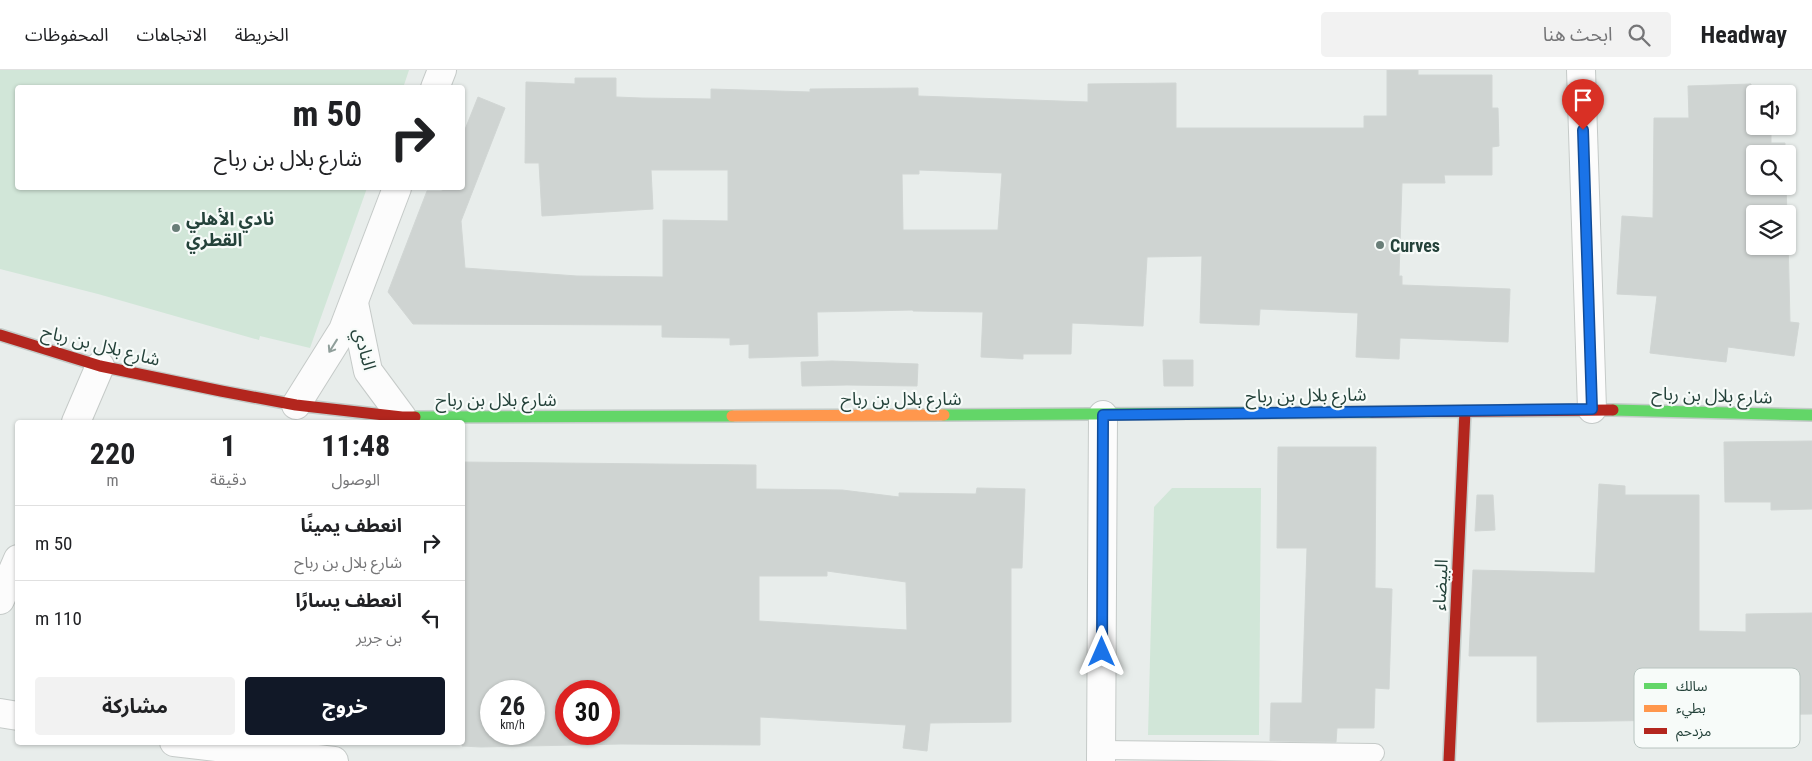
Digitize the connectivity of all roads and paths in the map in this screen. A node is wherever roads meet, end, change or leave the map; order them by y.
1 (442, 70) edge
2 (1581, 70) edge
3 (436, 85) edge
4 (396, 190) edge
5 (354, 302) junction
6 (0, 336) edge
7 (100, 366) junction
8 (296, 405) junction
9 (1592, 409) junction
10 (1465, 411) junction
11 (1103, 415) junction
12 (1812, 415) edge
13 (402, 417) junction
14 (77, 420) edge
15 (15, 567) edge
16 (0, 600) edge
17 (0, 713) edge
18 (15, 716) edge
19 (199, 745) edge
20 (1375, 753) dead end
21 (1101, 756) edge
22 (334, 761) edge
23 (1449, 761) edge

1 - 3 street
2 - 9 street
4 - 5 street, النادي
5 -> 8 street, النادي
5 - 13 street, النادي
6 - 7 street, شارع بلال بن رباح
7 - 8 street, شارع بلال بن رباح
7 - 14 street
8 - 13 street, شارع بلال بن رباح
9 - 10 street, شارع بلال بن رباح
9 - 12 street, شارع بلال بن رباح
10 - 11 street, شارع بلال بن رباح
10 - 23 street, البيضاء
11 - 13 street, شارع بلال بن رباح
11 - 21 street
15 - 16 street
17 - 18 street
19 - 22 street
20 - 21 lane

